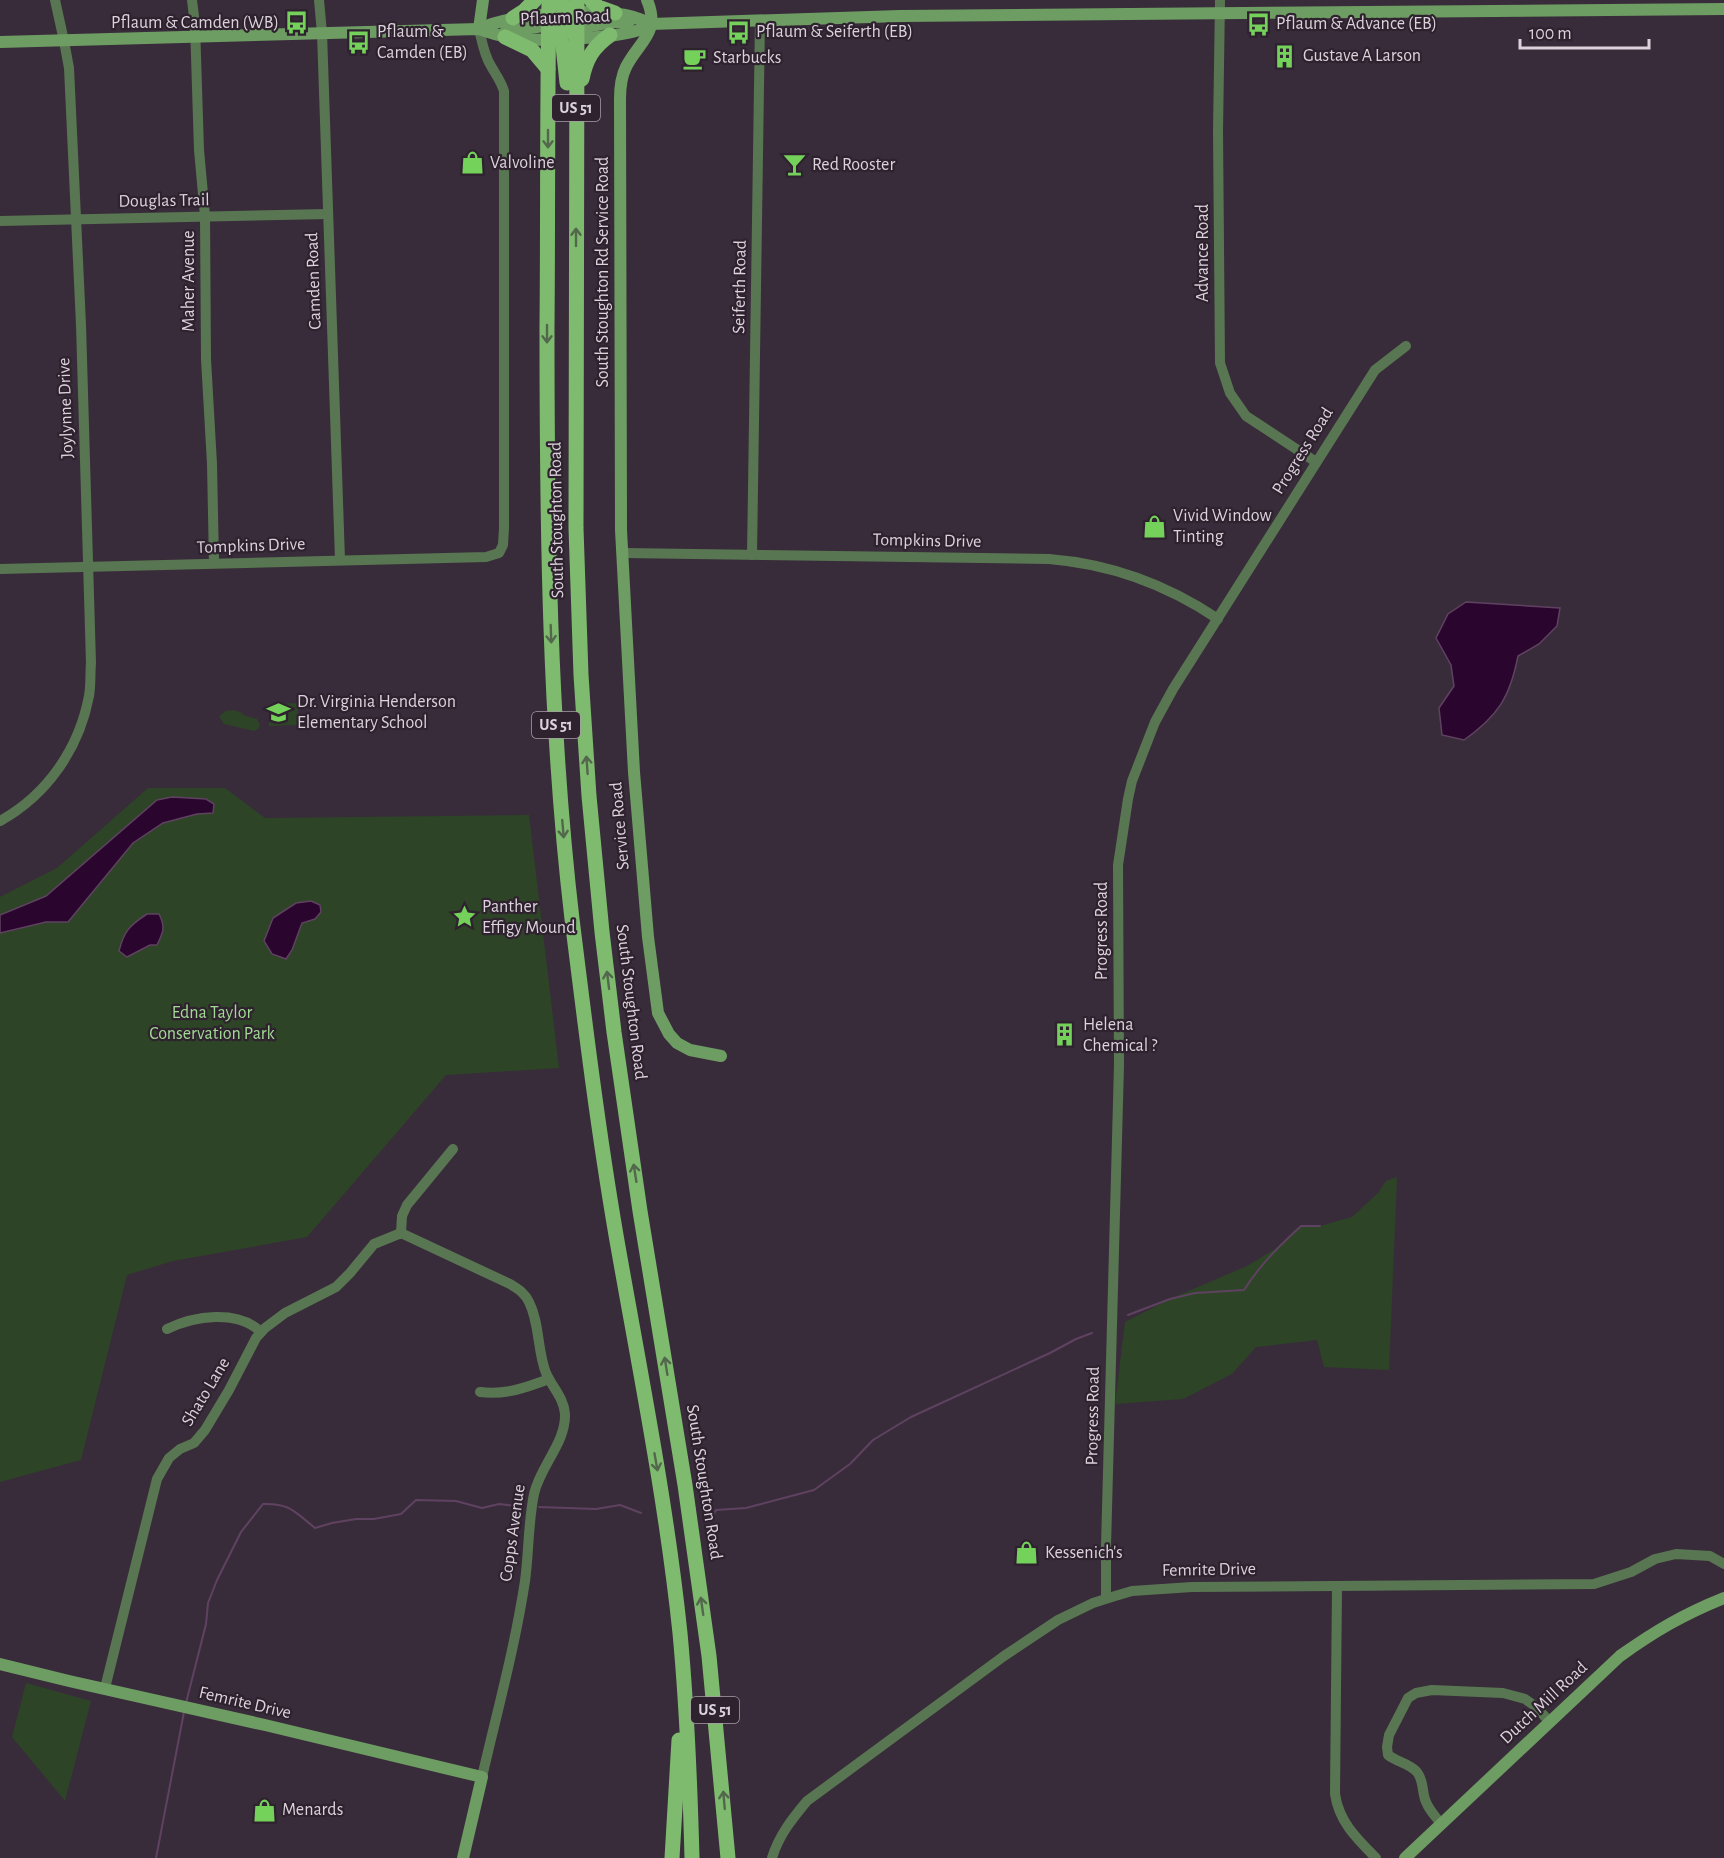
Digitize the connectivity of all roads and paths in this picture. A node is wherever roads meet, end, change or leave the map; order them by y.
1 (55, 0) edge
2 (192, 0) edge
3 (319, 0) edge
4 (483, 0) edge
5 (535, 0) edge
6 (591, 0) edge
7 (647, 0) edge
8 (1220, 0) edge
9 (1724, 9) edge
10 (615, 13) junction
11 (1220, 13) junction
12 (513, 18) junction
13 (760, 20) junction
14 (563, 21) edge
15 (651, 24) junction
16 (479, 29) junction
17 (322, 33) junction
18 (610, 35) junction
19 (195, 36) junction
20 (505, 37) junction
21 (64, 41) junction
22 (0, 42) edge
23 (548, 69) junction
24 (576, 90) junction
25 (576, 179) junction
26 (328, 214) junction
27 (206, 216) junction
28 (0, 220) edge
29 (75, 220) junction
30 (1406, 346) dead end
31 (1316, 462) junction
32 (624, 553) junction
33 (752, 555) junction
34 (340, 560) junction
35 (214, 563) junction
36 (88, 567) junction
37 (0, 568) edge
38 (1218, 619) junction
39 (0, 821) edge
40 (721, 1056) dead end
41 (453, 1149) dead end
42 (401, 1233) junction
43 (167, 1329) dead end
44 (261, 1332) junction
45 (549, 1379) junction
46 (480, 1392) dead end
47 (1724, 1564) edge
48 (1337, 1586) junction
49 (1107, 1598) junction
50 (1724, 1598) edge
51 (0, 1664) edge
52 (105, 1688) junction
53 (685, 1698) junction
54 (1550, 1722) junction
55 (482, 1777) junction
56 (1441, 1824) junction
57 (774, 1852) edge
58 (463, 1858) edge
59 (672, 1858) edge
60 (692, 1858) edge
61 (728, 1858) edge
62 (1376, 1858) edge
63 (1405, 1858) edge

1 - 21 street, Joylynne Drive
2 - 19 street, Maher Avenue
3 - 17 street, Camden Road
4 - 16 street
5 - 12 main road
6 - 10 main road
7 - 15 street
8 - 11 street, Advance Road
9 - 11 street, Pflaum Road
10 - 14 street, Pflaum Road
10 - 15 street, Pflaum Road
11 - 13 street, Pflaum Road
11 - 31 street, Advance Road
12 - 14 street, Pflaum Road
12 - 16 street, Pflaum Road
13 - 15 street, Pflaum Road
13 - 33 street, Seiferth Road
14 - 15 street
14 - 16 street
14 - 18 street, Pflaum Road
14 - 20 street, Pflaum Road
14 - 23 main road, South Stoughton Road / US 51
14 - 24 main road, South Stoughton Road / US 51
14 - 25 main road
15 - 18 street, Pflaum Road
15 - 32 street, South Stoughton Rd Service Road
16 - 17 street, Pflaum Road
16 - 20 street, Pflaum Road
16 - 34 street, Tompkins Drive
17 - 19 street, Pflaum Road
17 - 26 street, Camden Road
18 - 24 main road
19 - 21 street, Pflaum Road
19 - 27 street, Maher Avenue
20 - 23 main road
21 - 22 street, Pflaum Road
21 - 29 street, Joylynne Drive
23 -> 53 main road, South Stoughton Road / US 51
24 - 25 main road, South Stoughton Road / US 51
61 -> 25 main road, South Stoughton Road / US 51
26 - 27 street, Douglas Trail
26 - 34 street, Camden Road
27 - 29 street, Douglas Trail
27 - 35 street, Maher Avenue
28 - 29 street, Douglas Trail
29 - 36 street, Joylynne Drive
30 - 31 street, Progress Road
31 - 38 street, Progress Road
32 - 33 street, Tompkins Drive
32 - 40 street, Service Road
33 - 38 street, Tompkins Drive
34 - 35 street, Tompkins Drive
35 - 36 street, Tompkins Drive
36 - 37 street, Tompkins Drive
36 - 39 street, Joylynne Drive
38 - 49 street, Progress Road
41 - 42 street
42 - 44 street, Shato Lane
42 - 45 street, Copps Avenue
43 - 44 street
44 - 52 street, Shato Lane
45 - 46 street
45 - 55 street, Copps Avenue
47 - 48 street, Femrite Drive
48 - 49 street, Femrite Drive
48 - 62 street
49 - 57 street, Femrite Drive
50 - 54 street, Dutch Mill Road
51 - 52 street, Femrite Drive
52 - 55 street, Femrite Drive
53 - 59 main road
53 - 60 main road, South Stoughton Road / US 51
54 - 56 street, Dutch Mill Road
54 - 56 street
55 - 58 street, Copps Avenue
56 - 63 street, Dutch Mill Road

